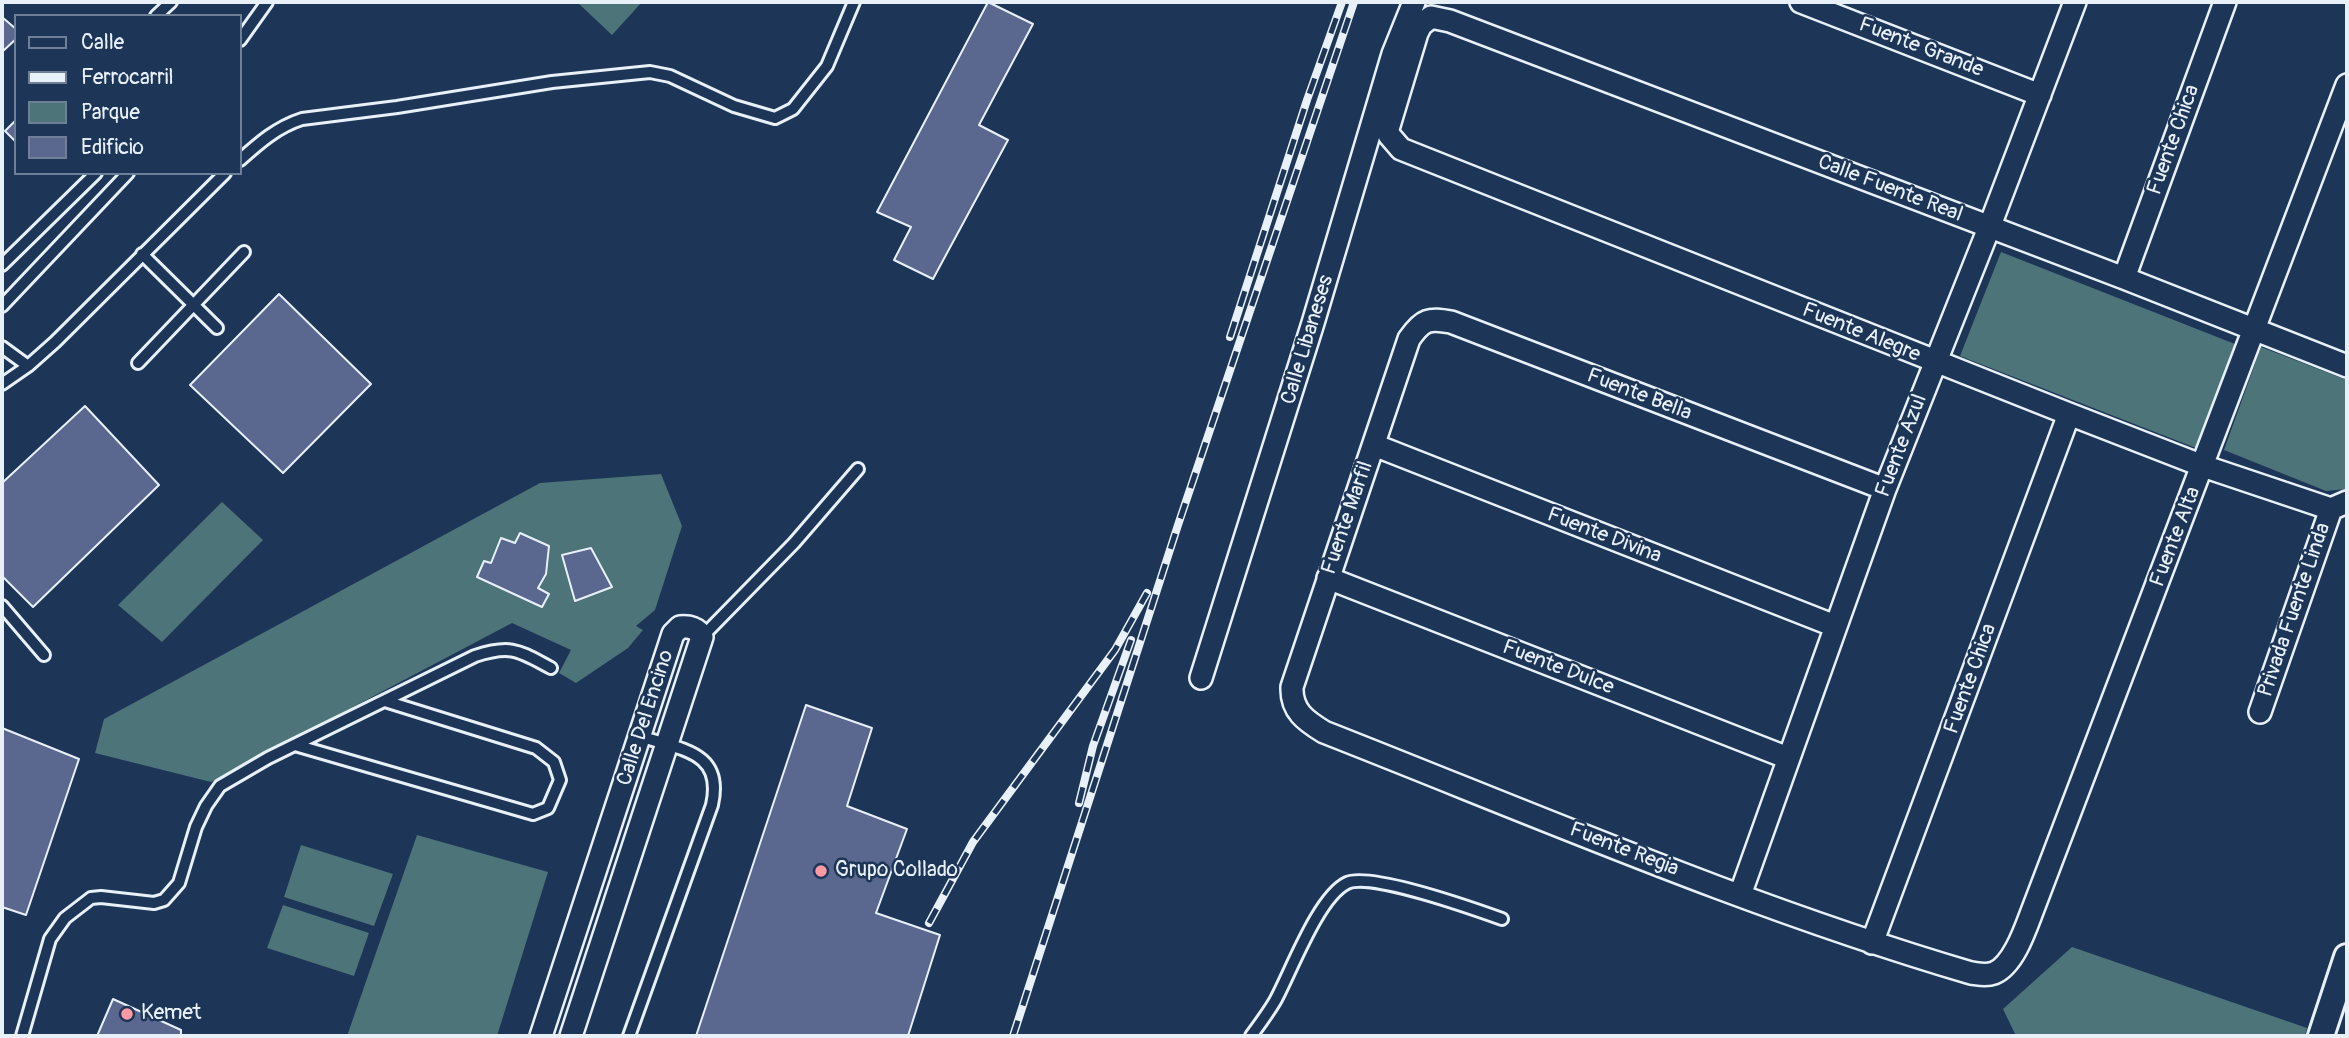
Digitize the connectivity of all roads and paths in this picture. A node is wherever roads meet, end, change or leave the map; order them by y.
1 (171, 2) edge
2 (267, 2) edge
3 (854, 2) edge
4 (1413, 2) edge
5 (1801, 2) edge
6 (2075, 2) edge
7 (2225, 2) edge
8 (158, 14) edge
9 (242, 37) edge
10 (2347, 85) edge
11 (2040, 95) junction
12 (1388, 129) joint
13 (242, 158) edge
14 (94, 175) edge
15 (126, 175) edge
16 (223, 175) edge
17 (1989, 228) junction
18 (244, 252) dead end
19 (142, 254) junction
20 (2, 265) edge
21 (2124, 278) junction
22 (194, 305) junction
23 (2, 306) edge
24 (217, 328) dead end
25 (2253, 328) junction
26 (2, 347) edge
27 (1406, 350) joint
28 (1935, 362) junction
29 (138, 363) dead end
30 (28, 366) junction
31 (2347, 366) edge
32 (2, 384) edge
33 (2069, 414) junction
34 (1374, 445) junction
35 (2203, 466) junction
36 (858, 469) dead end
37 (1885, 489) junction
38 (2339, 505) edge
39 (1328, 578) junction
40 (2, 606) edge
41 (1835, 626) junction
42 (702, 637) junction
43 (44, 656) dead end
44 (551, 668) dead end
45 (1201, 678) dead end
46 (1292, 687) joint
47 (385, 701) junction
48 (2260, 712) dead end
49 (640, 736) junction
50 (295, 745) junction
51 (667, 745) junction
52 (1788, 758) junction
53 (1740, 895) junction
54 (1502, 919) dead end
55 (1872, 943) junction
56 (2347, 957) edge
57 (1985, 975) joint
58 (22, 1036) edge
59 (541, 1036) edge
60 (570, 1036) edge
61 (629, 1036) edge
62 (1251, 1036) edge
63 (2321, 1036) edge

1 - 8 lane
2 - 9 lane
3 - 13 lane
4 - 45 street, Calle Libaneses
5 - 11 street, Fuente Grande
6 - 11 street, Fuente Azul
7 - 21 street, Fuente Chica
10 - 25 street, Fuente Alta
11 - 17 street, Fuente Azul
12 - 17 street, Calle Fuente Real
12 - 28 street, Fuente Alegre
14 - 20 lane
15 - 23 lane
16 - 19 lane
17 - 21 street, Calle Fuente Real
17 - 28 street, Fuente Azul
18 - 22 lane
19 - 22 lane
19 - 30 lane
21 - 25 street, Calle Fuente Real
22 - 24 lane
22 - 29 lane
25 - 31 street, Calle Fuente Real
25 - 35 street, Fuente Alta
26 - 30 lane
27 - 34 street, Fuente Marfil
27 - 37 street, Fuente Bella
28 - 33 street, Fuente Alegre
28 - 37 street, Fuente Azul
30 - 32 lane
33 - 35 street, Fuente Alegre
33 - 55 street, Fuente Chica
34 - 39 street, Fuente Marfil
34 - 41 street, Fuente Divina
35 - 38 street, Fuente Alegre
35 - 57 street, Fuente Alta
36 - 42 lane
37 - 41 street, Fuente Azul
38 - 48 street, Privada Fuente Linda
39 - 46 street, Fuente Marfil
39 - 52 street, Fuente Dulce
40 - 43 lane
41 - 52 street, Fuente Azul
42 - 49 street, Calle Del Encino
42 - 51 street, Calle Del Encino
44 - 47 lane
46 - 53 street, Fuente Regia
47 - 50 lane
47 - 50 lane
49 - 51 lane
49 - 59 street, Calle Del Encino
50 - 58 lane
51 - 60 street, Calle Del Encino
51 - 61 lane
52 - 53 street, Fuente Azul
53 - 55 street, Fuente Regia
54 - 62 lane
55 - 57 street, Fuente Regia
56 - 63 street

